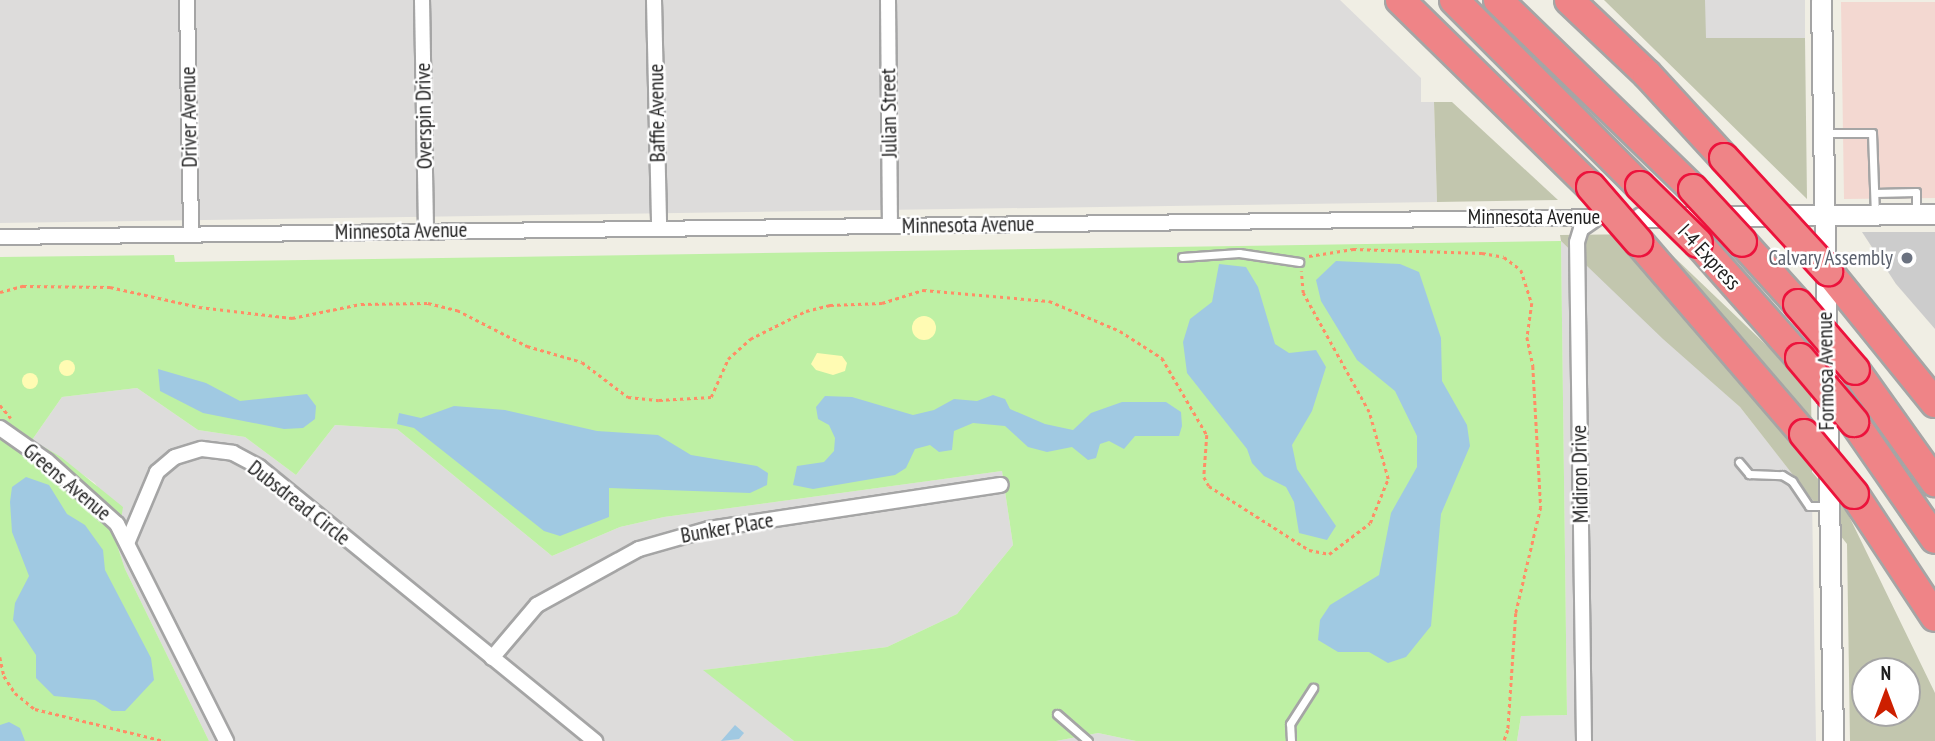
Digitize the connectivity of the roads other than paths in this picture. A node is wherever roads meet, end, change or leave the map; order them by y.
1 (187, 0) edge
2 (422, 0) edge
3 (654, 0) edge
4 (888, 0) edge
5 (1400, 0) edge
6 (1454, 0) edge
7 (1498, 0) edge
8 (1569, 0) edge
9 (1596, 0) edge
10 (1821, 0) edge
11 (1647, 74) junction
12 (1823, 133) junction
13 (1874, 193) junction
14 (1825, 214) junction
15 (1874, 214) junction
16 (1925, 214) edge
17 (1599, 216) junction
18 (659, 226) junction
19 (890, 226) junction
20 (1639, 229) junction
21 (426, 231) junction
22 (191, 235) junction
23 (0, 237) edge
24 (1182, 257) dead end
25 (1300, 262) road end
26 (1935, 403) edge
27 (0, 428) edge
28 (1738, 462) dead end
29 (1935, 482) edge
30 (1001, 485) dead end
31 (1828, 506) junction
32 (1935, 539) edge
33 (128, 541) junction
34 (1935, 617) edge
35 (492, 658) junction
36 (1313, 688) dead end
37 (1056, 714) dead end
38 (226, 741) edge
39 (595, 741) edge
40 (1088, 741) edge
41 (1291, 741) edge
42 (1584, 741) edge
43 (1833, 741) edge

1 - 22 street, Driver Avenue
2 - 21 street, Overspin Drive
3 - 18 street, Baffie Avenue
4 - 19 street, Julian Street
5 - 20 highway, bridge
6 - 32 highway, I-4 Express, bridge
7 - 29 highway, I-4 Express, bridge
8 - 11 highway
9 - 11 highway
10 - 12 street, Formosa Avenue
11 - 26 highway, bridge
12 - 13 lane
12 - 14 street, Formosa Avenue
13 - 15 lane
13 - 16 lane
14 - 15 street, Minnesota Avenue
14 - 20 street, Minnesota Avenue
14 - 31 street, Formosa Avenue
15 - 16 street, Minnesota Avenue
17 - 19 street, Minnesota Avenue
17 - 20 street, Minnesota Avenue
17 - 42 street, Midiron Drive
18 - 19 street, Minnesota Avenue
18 - 21 street, Minnesota Avenue
20 - 34 highway, bridge
21 - 22 street, Minnesota Avenue
22 - 23 street, Minnesota Avenue
24 - 25 lane
27 - 33 street, Greens Avenue
28 - 31 lane
30 - 35 street, Bunker Place
31 - 43 street, Formosa Avenue
33 - 35 street, Dubsdread Circle
33 - 38 street
35 - 39 street, Dubsdread Circle
36 - 41 lane
37 - 40 lane

